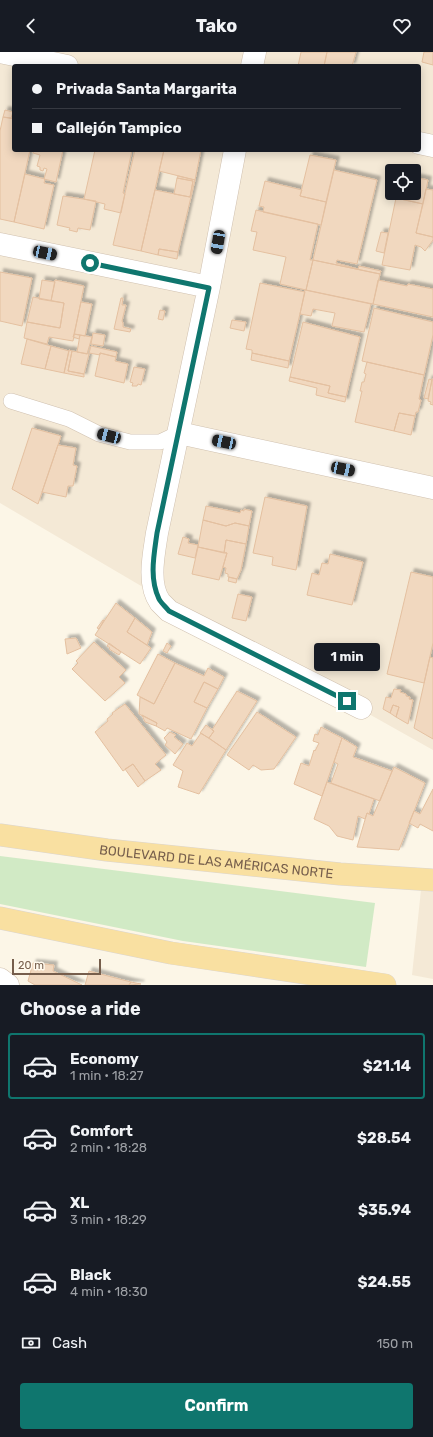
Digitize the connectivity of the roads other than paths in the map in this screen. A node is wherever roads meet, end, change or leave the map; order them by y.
1 (0, 52) edge
2 (255, 52) edge
3 (57, 64) edge
4 (252, 64) edge
5 (421, 143) edge
6 (433, 146) edge
7 (235, 152) edge
8 (0, 244) edge
9 (209, 288) junction
10 (11, 401) dead end
11 (179, 433) junction
12 (433, 488) edge
13 (361, 708) dead end
14 (0, 835) edge
15 (433, 880) edge
16 (0, 918) edge
17 (0, 979) edge
18 (8, 985) edge
19 (385, 985) edge

1 - 3 street
2 - 4 street
5 - 6 street
7 - 9 street
8 - 9 street
9 - 11 street
10 - 11 lane
11 - 12 street
11 - 13 street
14 - 15 main road, BOULEVARD DE LAS AMÉRICAS NORTE
16 - 19 main road
17 - 18 street

